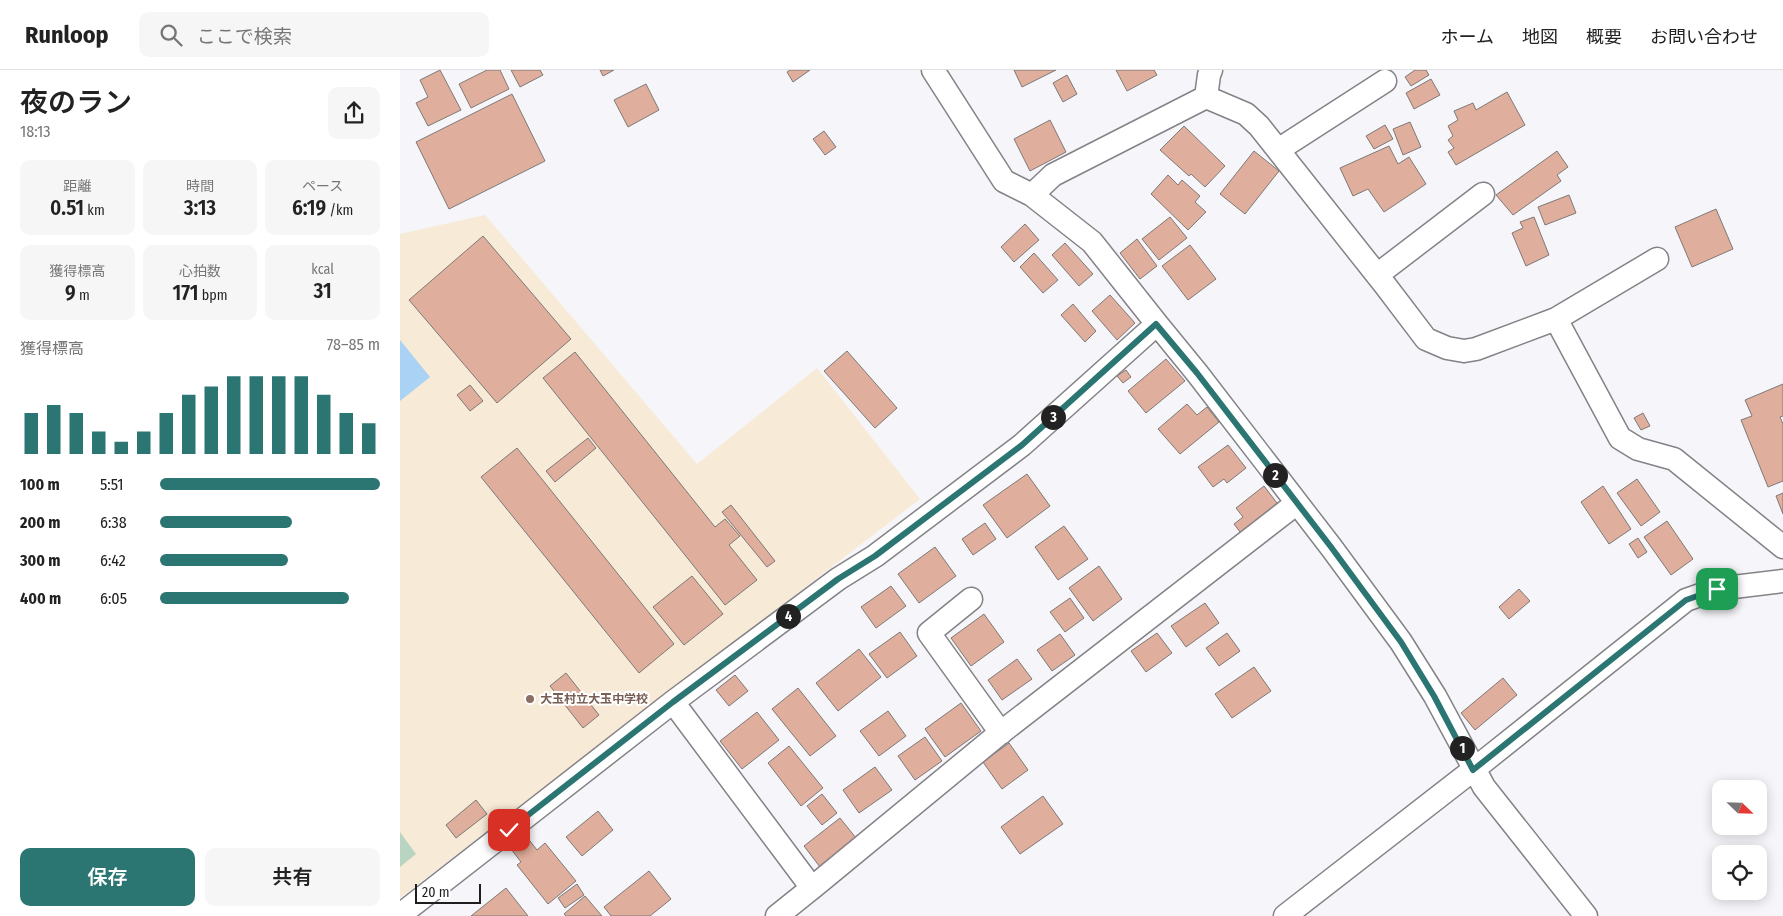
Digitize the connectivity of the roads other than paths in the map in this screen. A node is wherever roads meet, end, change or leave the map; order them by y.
1 (933, 70) edge
2 (1211, 70) edge
3 (1385, 81) dead end
4 (1206, 97) junction
5 (1278, 150) junction
6 (1483, 194) dead end
7 (1032, 195) junction
8 (1657, 259) dead end
9 (1377, 275) junction
10 (1556, 319) junction
11 (1156, 324) junction
12 (1297, 503) junction
13 (1783, 547) edge
14 (1783, 581) edge
15 (971, 599) dead end
16 (673, 702) junction
17 (1001, 733) junction
18 (1473, 770) junction
19 (812, 888) junction
20 (400, 915) edge
21 (777, 916) edge
22 (1285, 916) edge
23 (1586, 916) edge

1 - 7 street
2 - 4 street
3 - 5 street
4 - 5 street
4 - 7 street
5 - 9 street
6 - 9 street
7 - 11 street
8 - 10 street
9 - 10 street
10 - 13 street
11 - 12 street
11 - 16 street
12 - 17 street
12 - 18 street
14 - 18 street
15 - 17 street
16 - 19 street
16 - 20 street
17 - 19 street
18 - 22 street
18 - 23 street
19 - 21 street

